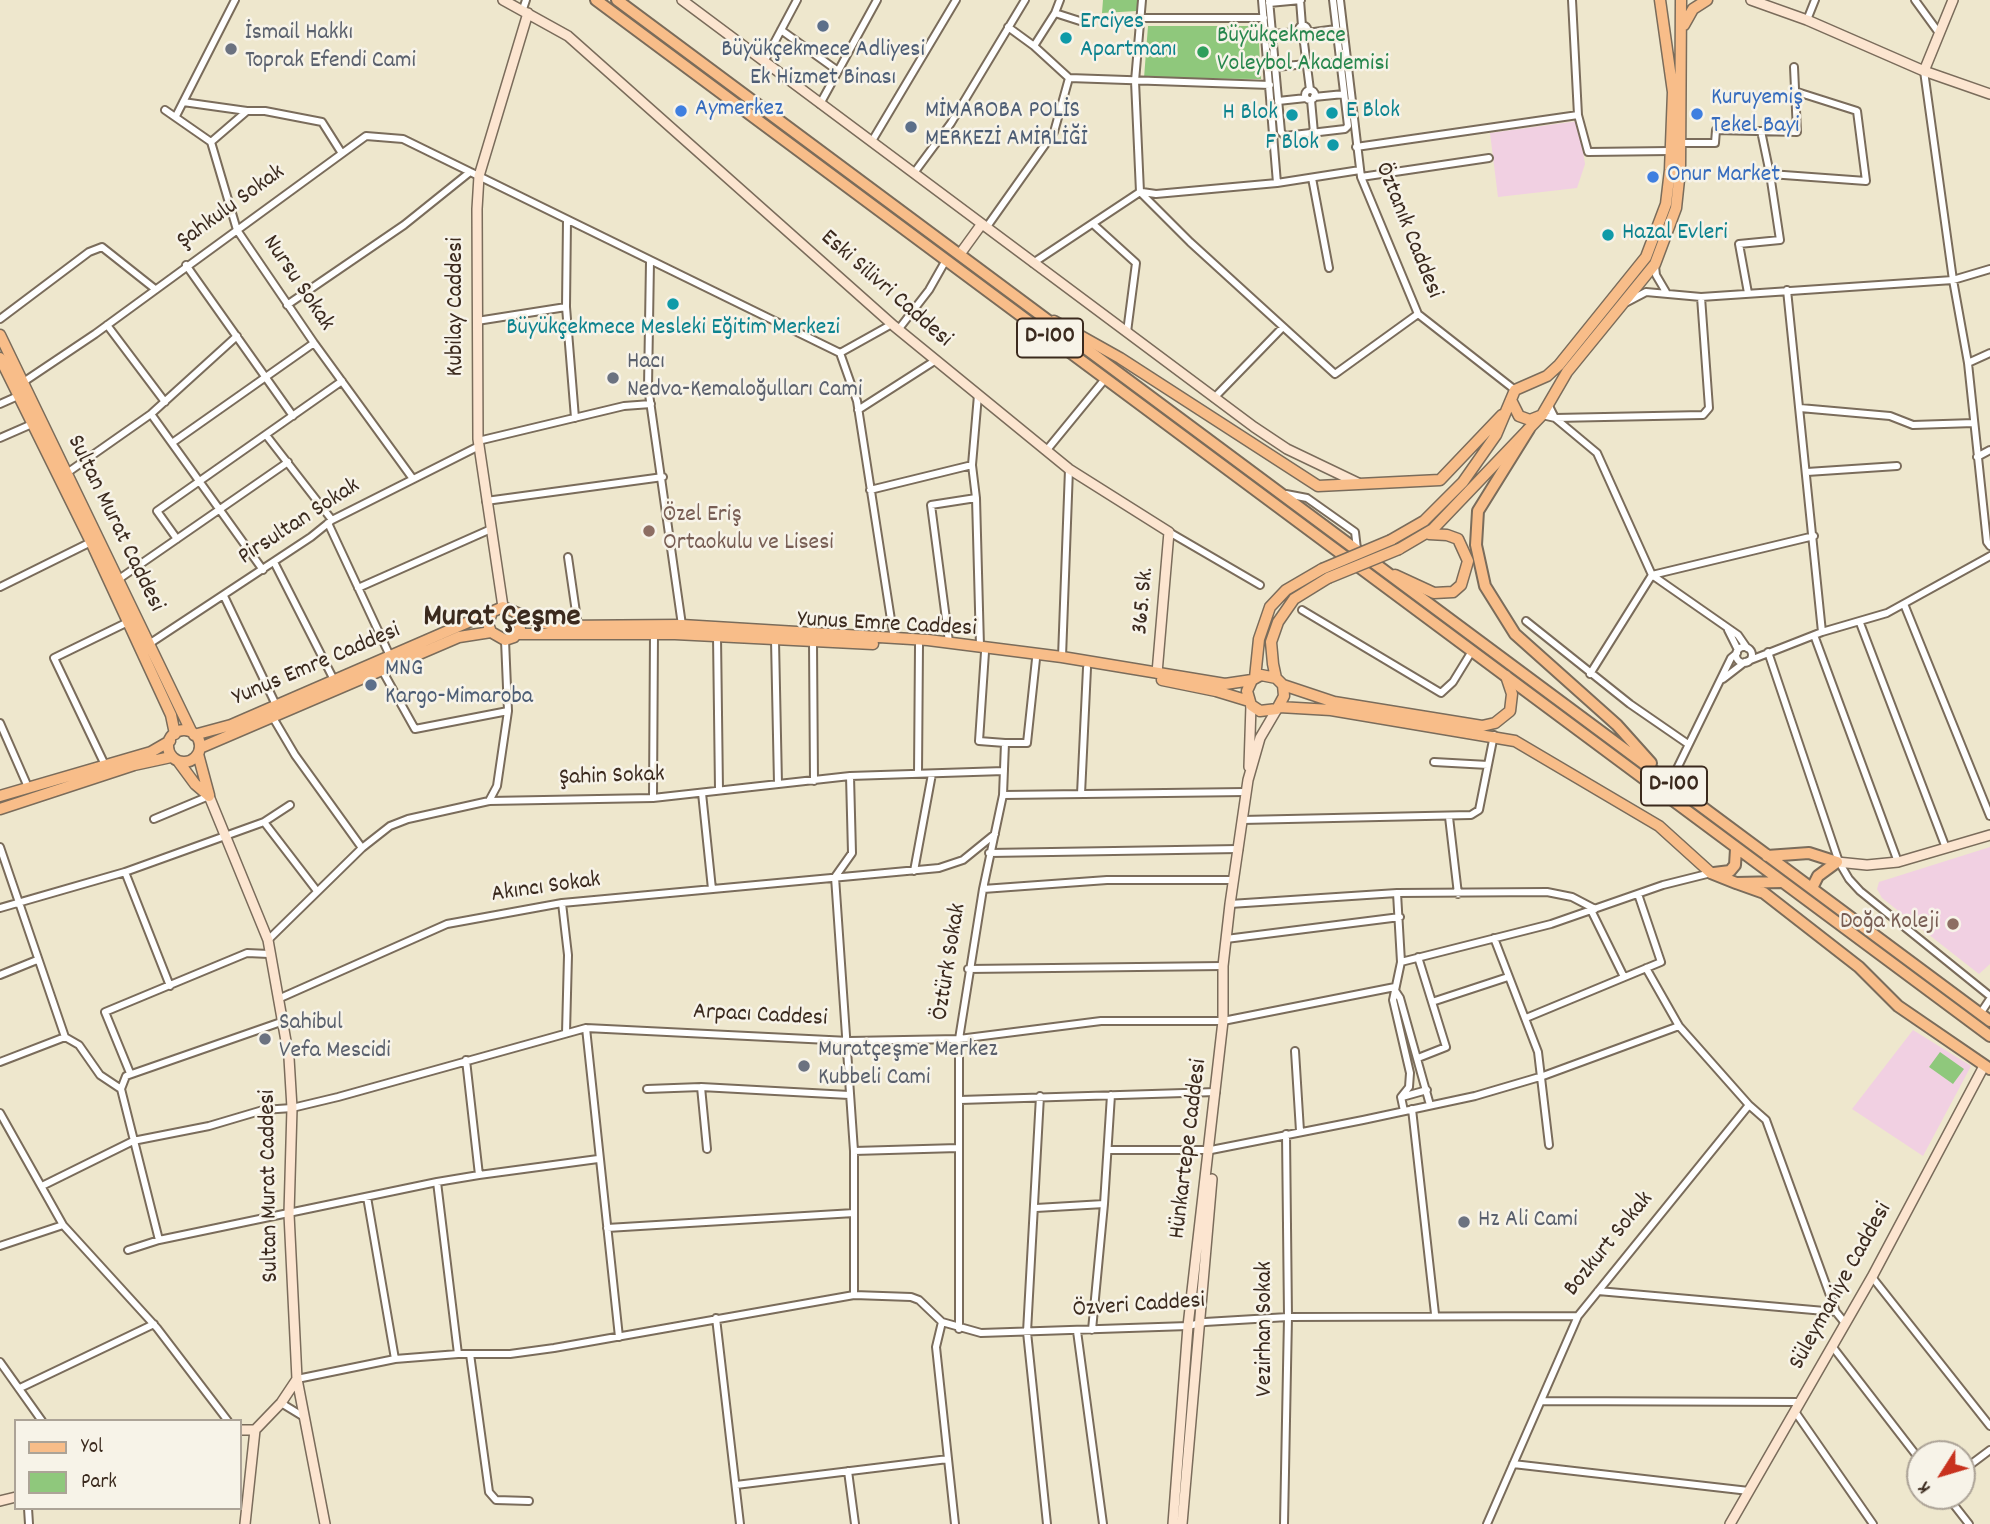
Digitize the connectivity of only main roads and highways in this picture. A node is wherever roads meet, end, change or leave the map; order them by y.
1 (503, 0) edge
2 (596, 0) edge
3 (617, 0) edge
4 (682, 0) edge
5 (1653, 0) edge
6 (1660, 0) edge
7 (1681, 0) edge
8 (1707, 0) edge
9 (1751, 0) edge
10 (1953, 0) edge
11 (526, 7) edge
12 (1665, 27) junction
13 (1681, 35) junction
14 (1924, 71) junction
15 (1990, 94) edge
16 (984, 226) junction
17 (960, 254) junction
18 (1041, 314) junction
19 (0, 335) edge
20 (0, 358) edge
21 (1530, 383) junction
22 (1511, 400) junction
23 (1548, 402) junction
24 (1542, 415) junction
25 (1529, 429) junction
26 (1359, 483) junction
27 (1169, 532) joint
28 (1425, 535) junction
29 (1380, 568) junction
30 (1325, 574) junction
31 (503, 607) junction
32 (492, 612) junction
33 (517, 613) junction
34 (491, 632) junction
35 (517, 634) junction
36 (982, 649) junction
37 (1506, 675) junction
38 (1156, 676) junction
39 (1254, 679) junction
40 (1280, 682) junction
41 (1250, 703) junction
42 (1278, 708) junction
43 (192, 733) junction
44 (172, 737) junction
45 (199, 751) junction
46 (175, 759) junction
47 (1248, 780) junction
48 (1670, 783) junction
49 (0, 796) edge
50 (209, 796) junction
51 (0, 809) edge
52 (1990, 835) edge
53 (1736, 849) junction
54 (1767, 856) junction
55 (1838, 862) junction
56 (1711, 873) junction
57 (1781, 882) junction
58 (1736, 883) junction
59 (1812, 888) junction
60 (1990, 1021) edge
61 (1990, 1036) edge
62 (1987, 1068) edge
63 (1211, 1150) junction
64 (297, 1379) junction
65 (242, 1430) edge
66 (255, 1430) junction
67 (245, 1524) edge
68 (325, 1524) edge
69 (1173, 1524) edge
70 (1182, 1524) edge
71 (1730, 1524) edge

1 - 11 main road, Eski Silivri Caddesi
2 - 37 highway, D-100
3 - 17 highway, D-100
4 - 16 main road
5 - 12 main road
6 - 12 main road
7 - 13 main road
8 - 13 main road
9 - 14 main road
10 - 14 main road
11 - 27 main road, Eski Silivri Caddesi
11 - 31 main road, Kubilay Caddesi
12 - 21 main road
13 - 23 main road
14 - 15 main road
16 - 17 main road
16 - 26 main road
17 - 18 highway, D-100
18 - 26 main road
18 - 29 highway, D-100
19 - 43 main road, Sultan Murat Caddesi
20 - 44 main road, Sultan Murat Caddesi
21 - 22 main road
21 - 23 main road
22 - 24 main road
22 - 26 main road
22 - 30 main road, bridge
23 - 24 main road
24 - 25 main road
25 - 28 main road
25 - 48 highway
27 - 38 main road, 365. Sk.
28 - 29 main road
28 - 30 main road, bridge
29 - 48 highway, D-100
30 - 39 main road
30 - 40 main road
31 - 32 main road
31 - 33 main road
32 - 34 main road
32 - 43 main road, Yunus Emre Caddesi
33 - 35 main road
33 - 36 main road
34 - 35 main road
34 - 45 main road
35 - 36 main road, Yunus Emre Caddesi
36 - 38 main road, Yunus Emre Caddesi
36 - 38 main road
37 - 40 main road
37 - 53 highway, D-100
38 - 39 main road
38 - 41 main road, Yunus Emre Caddesi
39 - 40 main road
39 - 41 main road
40 - 42 main road
41 - 42 main road
41 - 47 main road
42 - 47 main road
42 - 56 main road
43 - 44 main road, Yunus Emre Caddesi
43 - 45 main road, Sultan Murat Caddesi
44 - 46 main road, Sultan Murat Caddesi
44 - 49 main road
45 - 46 main road
45 - 50 main road, Sultan Murat Caddesi
46 - 50 main road
46 - 51 main road
47 - 63 main road, Hünkartepe Caddesi
48 - 54 highway, D-100
50 - 64 main road, Sultan Murat Caddesi
52 - 55 main road
53 - 56 highway
53 - 57 highway, D-100
54 - 55 highway
54 - 59 highway, D-100
55 - 59 highway
56 - 58 highway
57 - 58 highway
57 - 61 highway, D-100
58 - 62 highway
59 - 60 highway, D-100
62 - 71 main road, Süleymaniye Caddesi
63 - 69 main road, Hünkartepe Caddesi
63 - 70 main road
64 - 66 main road
64 - 68 main road, Sultan Murat Caddesi
65 - 66 main road
66 - 67 main road

